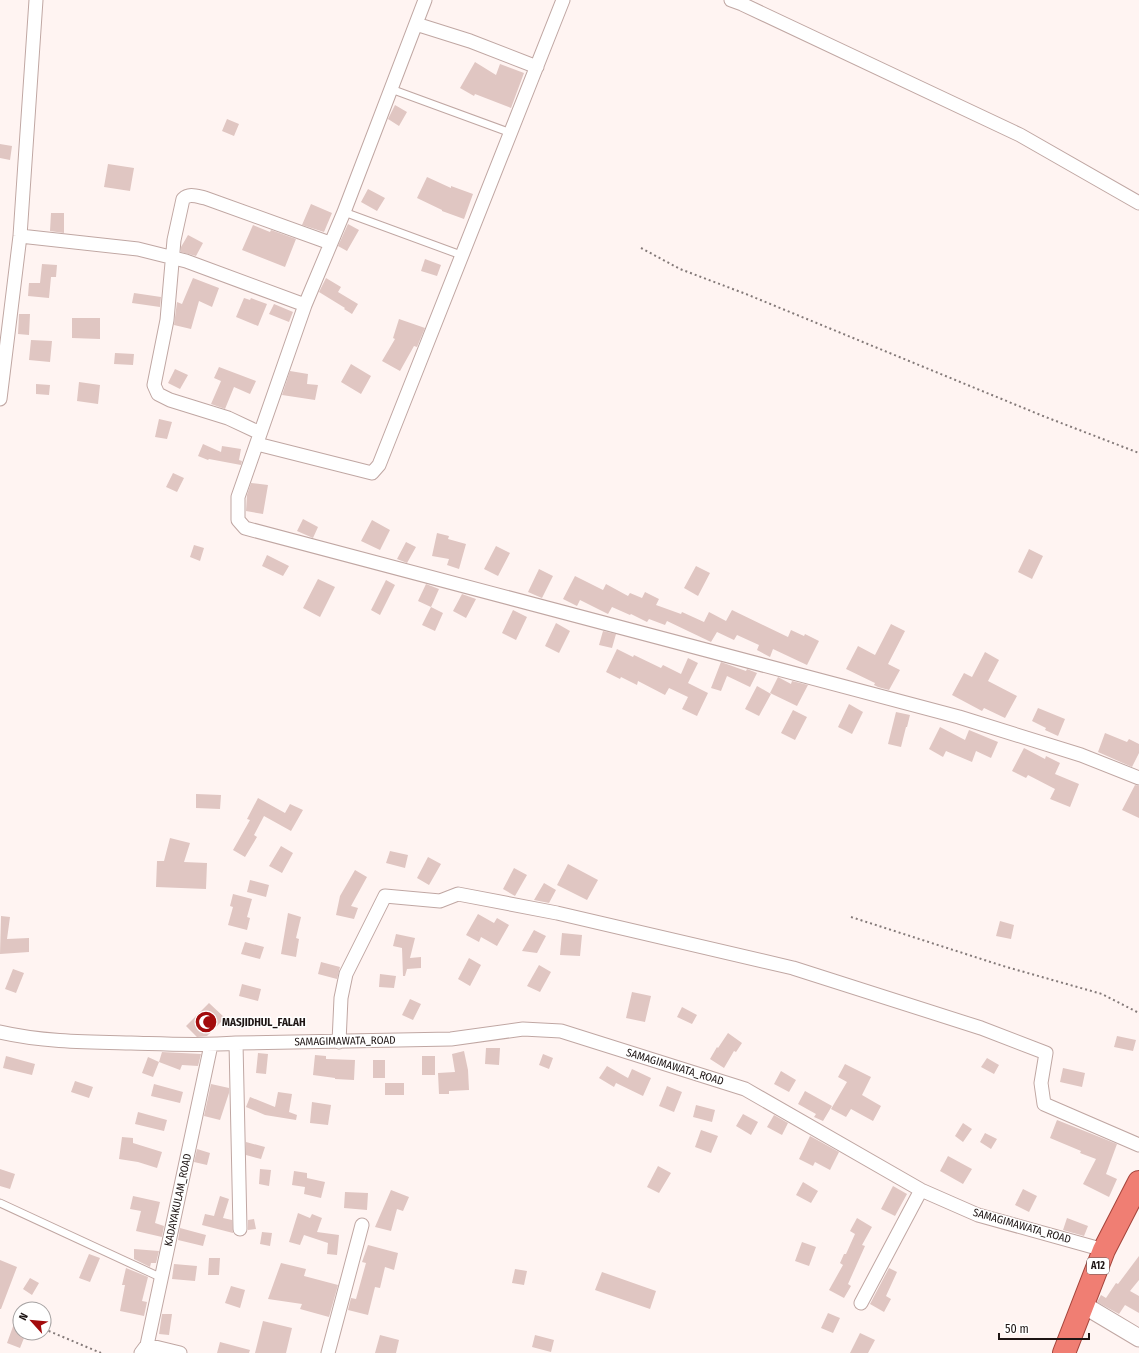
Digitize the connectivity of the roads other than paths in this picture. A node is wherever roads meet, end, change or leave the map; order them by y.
1 (36, 0) edge
2 (426, 0) edge
3 (563, 0) edge
4 (731, 0) edge
5 (416, 24) junction
6 (537, 66) junction
7 (391, 88) junction
8 (511, 133) junction
9 (1139, 203) edge
10 (344, 212) junction
11 (20, 236) junction
12 (330, 243) junction
13 (461, 256) junction
14 (172, 258) junction
15 (305, 305) junction
16 (0, 399) edge
17 (258, 438) junction
18 (1139, 778) edge
19 (0, 1032) edge
20 (339, 1042) junction
21 (236, 1043) junction
22 (211, 1045) junction
23 (1139, 1145) edge
24 (1139, 1182) edge
25 (921, 1190) junction
26 (0, 1203) edge
27 (362, 1225) dead end
28 (240, 1229) dead end
29 (1104, 1250) junction
30 (162, 1278) junction
31 (861, 1303) dead end
32 (1082, 1304) junction
33 (1139, 1338) edge
34 (144, 1349) edge
35 (180, 1353) edge
36 (328, 1353) edge
37 (1064, 1353) edge

1 - 11 street
2 - 5 street
3 - 6 street
4 - 9 street
5 - 6 street
5 - 7 street
6 - 8 street
7 - 8 lane
7 - 10 street
8 - 13 street
10 - 12 street
10 - 13 lane
11 - 14 street
11 - 16 street
12 - 14 street
12 - 15 street
13 - 17 street
14 - 15 street
14 - 17 street
15 - 17 street
17 - 18 street
19 - 22 street, SAMAGIMAWATA_ROAD
20 - 21 street, SAMAGIMAWATA_ROAD
20 - 23 street
20 - 25 street, SAMAGIMAWATA_ROAD
21 - 22 street, SAMAGIMAWATA_ROAD
21 - 28 street
22 - 30 street, KADAYAKULAM_ROAD
24 - 29 highway, A12
25 - 29 street, SAMAGIMAWATA_ROAD
25 - 31 street
26 - 30 lane
27 - 36 street
29 - 32 highway, A12
30 - 34 street, KADAYAKULAM_ROAD
32 - 33 street
32 - 37 highway, A12
34 - 35 street

